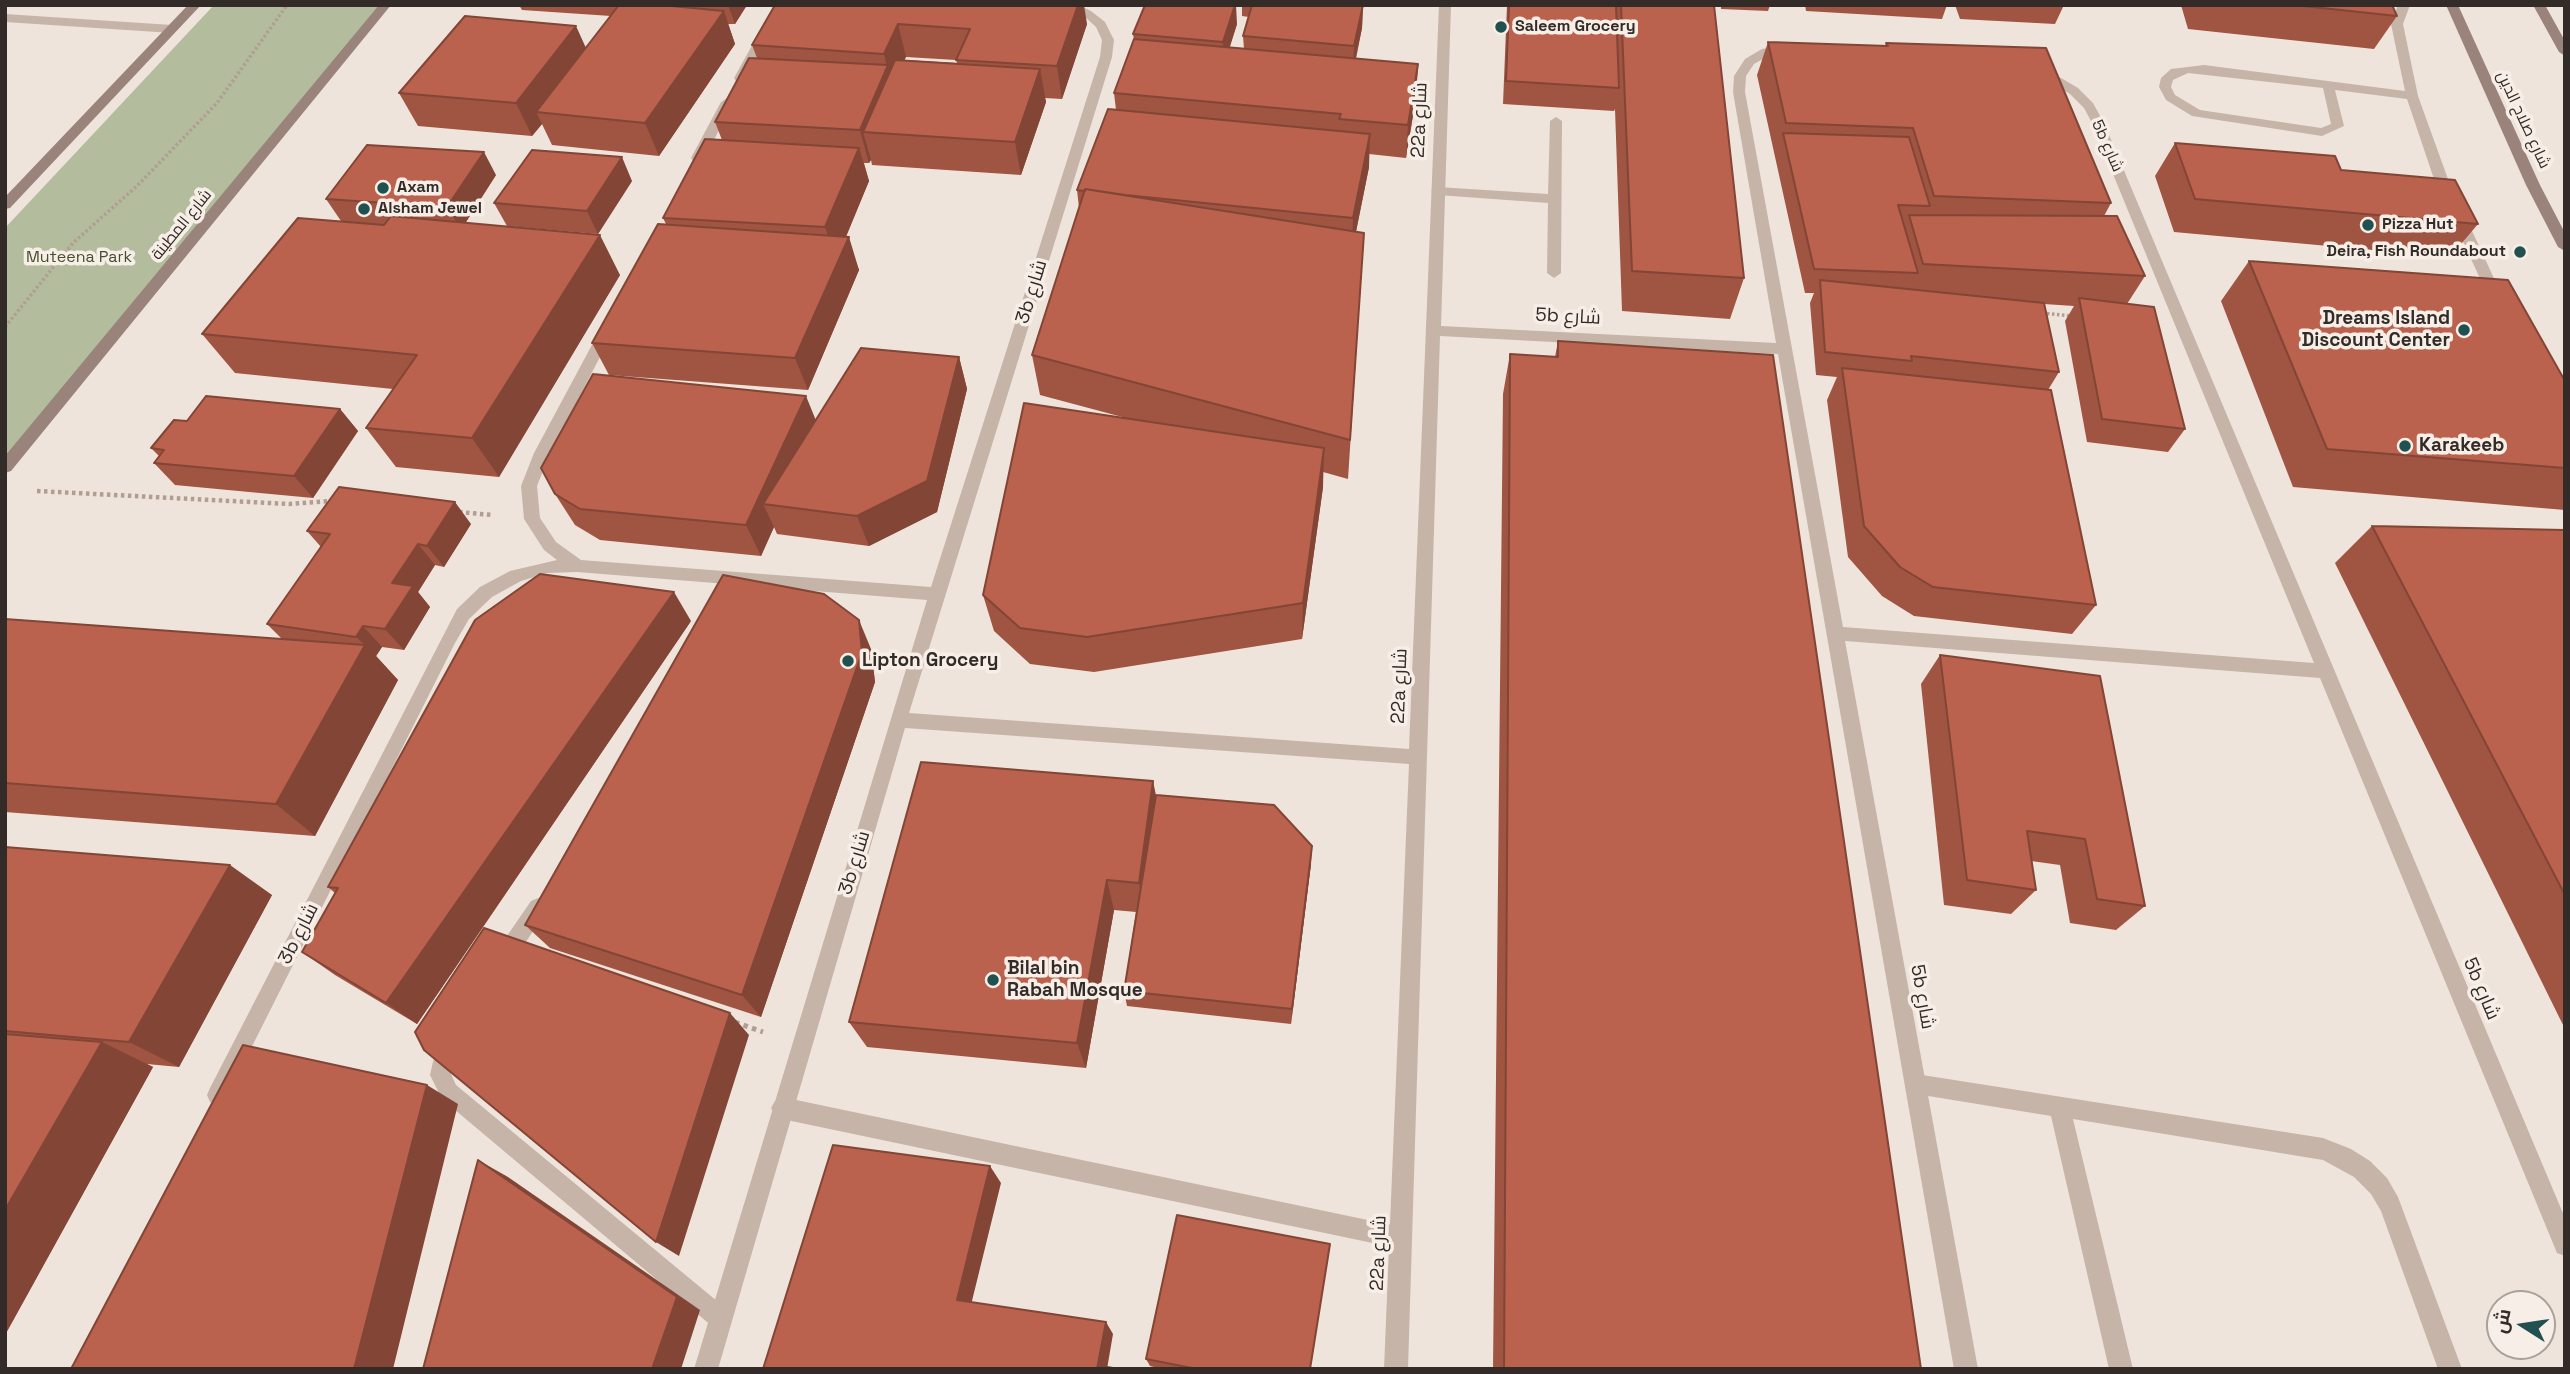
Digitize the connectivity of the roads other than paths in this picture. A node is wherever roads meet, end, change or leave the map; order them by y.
1 (195, 5) edge
2 (385, 5) edge
3 (797, 5) edge
4 (1069, 5) edge
5 (1445, 5) edge
6 (2404, 5) edge
7 (2452, 5) edge
8 (2539, 5) edge
9 (5, 18) edge
10 (172, 29) junction
11 (1804, 45) edge
12 (2565, 52) edge
13 (2028, 66) edge
14 (2328, 85) junction
15 (2412, 96) junction
16 (1556, 121) dead end
17 (689, 175) edge
18 (1438, 191) junction
19 (1555, 198) junction
20 (5, 205) edge
21 (2565, 247) edge
22 (1554, 273) dead end
23 (2503, 309) edge
24 (612, 320) edge
25 (1433, 331) junction
26 (1785, 349) junction
27 (5, 467) edge
28 (577, 566) junction
29 (749, 580) junction
30 (937, 594) junction
31 (735, 603) edge
32 (1835, 632) junction
33 (2326, 671) junction
34 (898, 720) junction
35 (1418, 757) junction
36 (550, 888) edge
37 (491, 977) edge
38 (456, 1029) edge
39 (1916, 1084) junction
40 (2059, 1107) junction
41 (782, 1108) junction
42 (210, 1109) edge
43 (1401, 1238) junction
44 (2565, 1245) edge
45 (721, 1319) junction
46 (706, 1369) edge
47 (1396, 1369) edge
48 (1966, 1369) edge
49 (2121, 1369) edge
50 (2450, 1369) edge

1 - 10 street
2 - 27 street, شارع المطينة
3 - 17 street
4 - 30 street, 3b شارع
5 - 18 street, 22a شارع
6 - 15 street
7 - 21 street, شارع صلاح الدين
8 - 12 street
9 - 10 street
10 - 20 street
11 - 26 street, 5b شارع
13 - 33 street, 5b شارع
14 - 14 street
14 - 15 street
15 - 23 street
16 - 19 street
18 - 19 street
18 - 25 street, 22a شارع
19 - 22 street
24 - 28 street
25 - 26 street, 5b شارع
25 - 35 street, 22a شارع
26 - 32 street, 5b شارع
28 - 29 street, 3b شارع
28 - 42 street, 3b شارع
29 - 30 street, 3b شارع
29 - 31 street
30 - 34 street, 3b شارع
32 - 33 street
32 - 39 street, 5b شارع
33 - 44 street, 5b شارع
34 - 35 street
34 - 41 street, 3b شارع
35 - 43 street, 22a شارع
36 - 37 street
38 - 45 street
39 - 40 street
39 - 48 street, 5b شارع
40 - 49 street
40 - 50 street
41 - 43 street
41 - 45 street, 3b شارع
43 - 47 street, 22a شارع
45 - 46 street, 3b شارع

